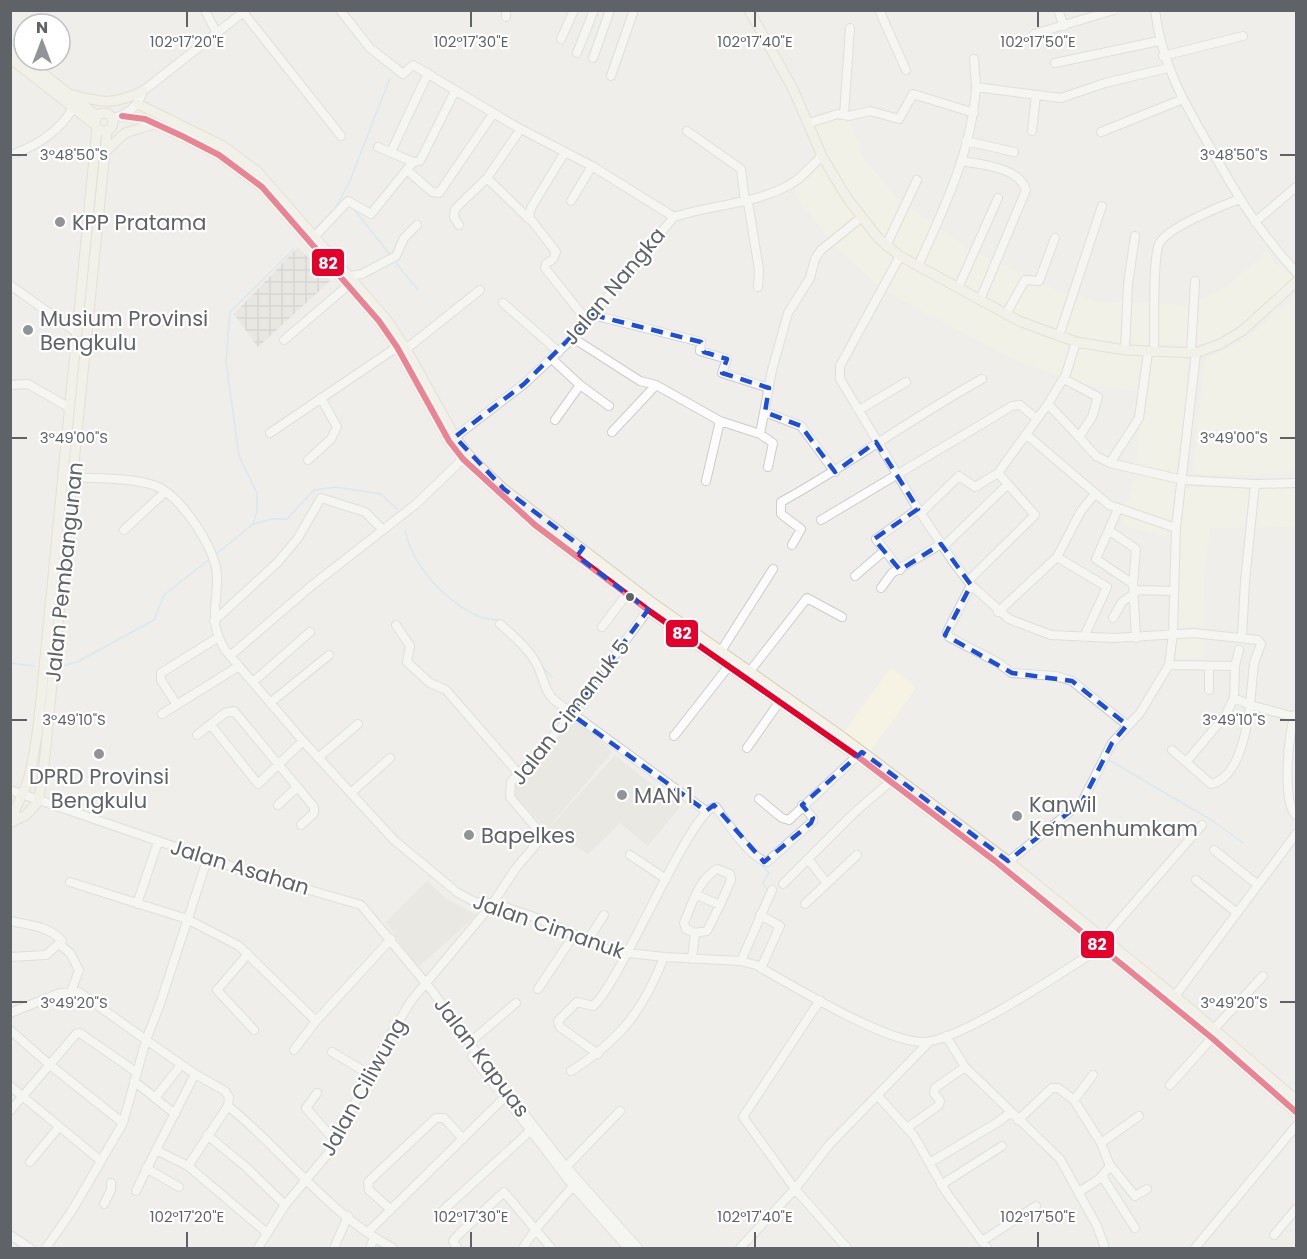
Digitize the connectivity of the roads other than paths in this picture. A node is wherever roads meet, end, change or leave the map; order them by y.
1 (205, 10) edge
2 (340, 10) edge
3 (574, 10) edge
4 (594, 10) edge
5 (610, 10) edge
6 (634, 10) edge
7 (749, 10) edge
8 (879, 10) edge
9 (1058, 10) edge
10 (1114, 10) edge
11 (1155, 10) edge
12 (245, 11) edge
13 (1064, 26) junction
14 (850, 28) dead end
15 (216, 32) junction
16 (1034, 34) dead end
17 (1243, 36) dead end
18 (561, 39) dead end
19 (1159, 41) junction
20 (577, 53) dead end
21 (1164, 56) junction
22 (10, 58) edge
23 (593, 58) dead end
24 (974, 59) dead end
25 (1055, 63) dead end
26 (1168, 68) junction
27 (906, 70) dead end
28 (42, 72) edge
29 (428, 73) junction
30 (611, 76) dead end
31 (976, 87) junction
32 (143, 91) junction
33 (456, 91) junction
34 (71, 95) junction
35 (1036, 95) junction
36 (1183, 99) junction
37 (138, 104) junction
38 (73, 108) junction
39 (974, 113) junction
40 (493, 114) junction
41 (844, 115) junction
42 (118, 117) junction
43 (96, 123) junction
44 (809, 123) junction
45 (154, 124) junction
46 (520, 130) junction
47 (107, 131) junction
48 (687, 131) dead end
49 (1032, 131) dead end
50 (1101, 132) dead end
51 (341, 136) dead end
52 (966, 141) junction
53 (378, 147) dead end
54 (105, 152) junction
55 (391, 152) junction
56 (566, 152) junction
57 (1014, 152) dead end
58 (16, 153) dead end
59 (822, 156) junction
60 (962, 161) junction
61 (413, 162) junction
62 (592, 166) junction
63 (408, 171) junction
64 (487, 178) junction
65 (917, 180) dead end
66 (1296, 187) edge
67 (998, 198) dead end
68 (1240, 200) junction
69 (571, 201) dead end
70 (747, 202) junction
71 (1102, 206) dead end
72 (674, 216) junction
73 (862, 217) junction
74 (530, 221) junction
75 (1255, 222) junction
76 (417, 225) dead end
77 (459, 225) dead end
78 (315, 236) junction
79 (1135, 236) dead end
80 (1055, 238) dead end
81 (885, 246) junction
82 (900, 256) junction
83 (918, 266) junction
84 (1296, 272) edge
85 (351, 280) junction
86 (1195, 281) dead end
87 (1296, 282) edge
88 (10, 285) edge
89 (758, 287) dead end
90 (958, 288) junction
91 (480, 290) dead end
92 (980, 300) junction
93 (503, 303) dead end
94 (1006, 314) junction
95 (590, 318) junction
96 (76, 332) junction
97 (1059, 336) junction
98 (87, 338) junction
99 (573, 338) junction
100 (284, 340) dead end
101 (1076, 342) junction
102 (402, 348) junction
103 (1125, 350) junction
104 (559, 352) junction
105 (1151, 352) junction
106 (1193, 353) junction
107 (552, 359) junction
108 (982, 379) dead end
109 (1064, 379) junction
110 (906, 381) dead end
111 (10, 385) edge
112 (580, 385) junction
113 (656, 385) junction
114 (769, 388) junction
115 (321, 398) junction
116 (1048, 404) junction
117 (609, 406) dead end
118 (70, 408) junction
119 (859, 410) junction
120 (765, 412) junction
121 (1037, 419) junction
122 (555, 420) dead end
123 (720, 421) junction
124 (612, 432) dead end
125 (270, 433) dead end
126 (759, 434) junction
127 (1027, 435) junction
128 (1079, 436) junction
129 (455, 437) junction
130 (876, 442) junction
131 (463, 459) junction
132 (308, 460) dead end
133 (1110, 463) junction
134 (768, 467) dead end
135 (835, 472) junction
136 (998, 473) junction
137 (897, 474) junction
138 (68, 477) junction
139 (1183, 480) junction
140 (706, 481) dead end
141 (1296, 483) edge
142 (1255, 484) junction
143 (1007, 485) junction
144 (165, 492) junction
145 (1094, 495) junction
146 (1118, 509) junction
147 (919, 511) junction
148 (821, 520) dead end
149 (1176, 528) junction
150 (382, 529) junction
151 (124, 530) dead end
152 (1110, 531) junction
153 (792, 545) dead end
154 (942, 545) junction
155 (884, 551) junction
156 (580, 552) junction
157 (1057, 558) junction
158 (773, 570) dead end
159 (900, 570) junction
160 (855, 576) dead end
161 (969, 583) junction
162 (881, 588) dead end
163 (1134, 589) junction
164 (1173, 591) junction
165 (627, 594) junction
166 (651, 606) junction
167 (998, 612) junction
168 (842, 617) dead end
169 (1113, 618) dead end
170 (54, 621) junction
171 (214, 621) junction
172 (500, 624) dead end
173 (396, 625) dead end
174 (602, 627) dead end
175 (310, 632) dead end
176 (1173, 633) junction
177 (1084, 637) junction
178 (217, 638) junction
179 (1136, 638) junction
180 (1242, 638) junction
181 (1239, 650) dead end
182 (721, 651) junction
183 (329, 655) dead end
184 (230, 656) junction
185 (731, 663) junction
186 (1169, 665) junction
187 (239, 666) junction
188 (1209, 666) junction
189 (1235, 666) junction
190 (750, 671) junction
191 (253, 682) junction
192 (1209, 690) dead end
193 (1234, 698) junction
194 (780, 701) junction
195 (270, 703) junction
196 (177, 705) junction
197 (1250, 705) junction
198 (162, 714) dead end
199 (571, 714) junction
200 (1295, 715) edge
201 (211, 724) junction
202 (358, 724) dead end
203 (1127, 725) junction
204 (197, 735) dead end
205 (674, 736) dead end
206 (303, 741) junction
207 (747, 748) dead end
208 (1172, 750) dead end
209 (857, 756) junction
210 (318, 758) junction
211 (390, 758) dead end
212 (1186, 762) junction
213 (279, 766) junction
214 (519, 774) junction
215 (890, 782) junction
216 (297, 787) junction
217 (10, 790) edge
218 (351, 793) junction
219 (22, 795) junction
220 (759, 799) dead end
221 (38, 802) junction
222 (278, 805) dead end
223 (802, 805) junction
224 (706, 811) junction
225 (1296, 815) edge
226 (12, 822) edge
227 (302, 825) dead end
228 (1202, 825) dead end
229 (1296, 834) edge
230 (158, 842) junction
231 (1214, 850) dead end
232 (630, 855) dead end
233 (857, 855) dead end
234 (208, 857) junction
235 (807, 860) junction
236 (1005, 864) junction
237 (666, 879) junction
238 (1196, 880) dead end
239 (70, 882) dead end
240 (826, 882) junction
241 (783, 884) dead end
242 (1258, 885) junction
243 (772, 890) dead end
244 (697, 895) junction
245 (493, 903) junction
246 (137, 904) junction
247 (805, 904) dead end
248 (720, 905) junction
249 (1237, 913) junction
250 (604, 915) dead end
251 (760, 915) junction
252 (187, 919) junction
253 (10, 921) edge
254 (695, 933) junction
255 (574, 935) junction
256 (391, 939) junction
257 (588, 940) junction
258 (1102, 944) junction
259 (60, 945) junction
260 (248, 954) junction
261 (627, 954) junction
262 (10, 957) edge
263 (664, 957) junction
264 (692, 959) junction
265 (741, 961) junction
266 (761, 968) junction
267 (1263, 976) dead end
268 (425, 984) junction
269 (538, 989) dead end
270 (71, 992) junction
271 (1175, 996) junction
272 (820, 1000) junction
273 (516, 1003) dead end
274 (10, 1013) edge
275 (316, 1021) junction
276 (10, 1030) edge
277 (254, 1030) dead end
278 (1212, 1034) junction
279 (946, 1035) junction
280 (146, 1040) junction
281 (929, 1042) junction
282 (469, 1043) junction
283 (294, 1050) dead end
284 (332, 1052) dead end
285 (598, 1054) junction
286 (50, 1065) junction
287 (181, 1065) junction
288 (965, 1067) junction
289 (571, 1071) dead end
290 (195, 1074) junction
291 (369, 1074) junction
292 (1093, 1075) dead end
293 (135, 1076) junction
294 (1170, 1085) dead end
295 (10, 1086) edge
296 (317, 1093) dead end
297 (878, 1096) junction
298 (23, 1097) junction
299 (505, 1097) junction
300 (155, 1098) junction
301 (1074, 1100) junction
302 (1296, 1100) edge
303 (228, 1106) junction
304 (10, 1111) edge
305 (620, 1111) dead end
306 (1011, 1112) junction
307 (1296, 1112) edge
308 (175, 1114) junction
309 (1138, 1116) dead end
310 (1018, 1120) junction
311 (123, 1123) junction
312 (1296, 1126) edge
313 (58, 1128) junction
314 (907, 1128) junction
315 (530, 1131) junction
316 (207, 1135) junction
317 (463, 1139) junction
318 (336, 1142) junction
319 (1101, 1143) junction
320 (1002, 1146) dead end
321 (156, 1150) junction
322 (101, 1161) junction
323 (30, 1162) dead end
324 (931, 1162) junction
325 (1110, 1165) junction
326 (188, 1166) junction
327 (566, 1167) junction
328 (147, 1168) junction
329 (1102, 1176) junction
330 (307, 1180) junction
331 (111, 1183) dead end
332 (941, 1185) junction
333 (573, 1186) junction
334 (178, 1187) dead end
335 (795, 1189) junction
336 (1147, 1189) dead end
337 (136, 1191) dead end
338 (1079, 1192) junction
339 (104, 1204) dead end
340 (285, 1205) junction
341 (1036, 1206) dead end
342 (389, 1208) junction
343 (1296, 1209) edge
344 (439, 1214) dead end
345 (348, 1216) junction
346 (1135, 1228) dead end
347 (535, 1230) junction
348 (368, 1232) junction
349 (267, 1233) junction
350 (620, 1234) junction
351 (10, 1235) edge
352 (1274, 1235) dead end
353 (374, 1238) junction
354 (985, 1245) edge
355 (743, 1247) edge
356 (30, 1248) edge
357 (46, 1248) edge
358 (258, 1248) edge
359 (334, 1248) edge
360 (370, 1248) edge
361 (393, 1248) edge
362 (457, 1248) edge
363 (523, 1248) edge
364 (551, 1248) edge
365 (628, 1248) edge
366 (638, 1248) edge
367 (847, 1248) edge
368 (1106, 1248) edge
369 (1195, 1248) edge

1 - 15 street
2 - 29 street
3 - 18 street
4 - 20 street
5 - 23 street
6 - 30 street
7 - 44 main road
8 - 27 street
9 - 13 street
10 - 13 street
11 - 19 street
12 - 15 street
12 - 51 street
13 - 16 street
14 - 41 street
15 - 32 street
17 - 21 street
19 - 21 street
19 - 25 street
21 - 26 street
22 - 38 main road
24 - 31 street
26 - 35 street
26 - 36 street
28 - 34 main road
29 - 33 street
29 - 55 street
31 - 35 street
31 - 39 street
32 - 34 main road
32 - 37 street
33 - 40 street
33 - 61 street
34 - 43 main road
35 - 49 street
36 - 50 street
36 - 68 street
37 - 42 street
37 - 78 main road
38 - 43 main road
38 - 58 street
39 - 41 street
39 - 52 street
40 - 46 street
40 - 63 street
41 - 44 street
42 - 43 main road
42 - 45 main road
42 - 47 main road, Jalan Pembangunan
43 - 47 main road
43 - 96 main road, Jalan Pembangunan
44 - 59 main road
45 - 54 main road
45 - 85 main road
46 - 56 street
46 - 64 street
47 - 54 main road, Jalan Pembangunan
48 - 70 street
52 - 57 street
52 - 60 street
53 - 55 street
54 - 98 main road, Jalan Pembangunan
55 - 61 street
56 - 62 street
56 - 74 street
59 - 70 street, Jalan Nangka
59 - 73 main road
60 - 83 street
60 - 92 street
61 - 63 street
62 - 69 street
62 - 72 street
63 - 78 street
64 - 74 street
64 - 77 street
65 - 81 street
66 - 75 street
67 - 90 street
68 - 75 street
68 - 105 street
70 - 72 street, Jalan Nangka
70 - 89 street
71 - 97 street
72 - 95 street, Jalan Nangka
73 - 81 main road
73 - 114 street
74 - 95 street
75 - 84 street
76 - 85 street
78 - 85 main road
79 - 103 street
80 - 94 street
81 - 82 main road
82 - 83 main road
82 - 119 street
83 - 90 main road
85 - 100 street
85 - 102 main road
86 - 106 street
87 - 106 main road
88 - 96 street
90 - 92 main road
91 - 102 street
92 - 94 main road
93 - 104 street
94 - 97 main road
95 - 99 street, Jalan Nangka
95 - 114 street
96 - 98 main road
96 - 118 main road, Jalan Pembangunan
97 - 101 main road
98 - 138 main road, Jalan Pembangunan
99 - 104 street, Jalan Nangka
99 - 113 street
101 - 103 main road
101 - 109 street
102 - 115 street
102 - 129 main road
102 - 131 main road
103 - 105 main road
104 - 107 street, Jalan Nangka
105 - 106 main road
105 - 133 street
106 - 139 street
107 - 112 street
107 - 129 street, Jalan Nangka
108 - 130 street
109 - 116 street
109 - 128 street
110 - 119 street
111 - 118 street
112 - 117 street
112 - 122 street
113 - 123 street
113 - 124 street
114 - 120 street
115 - 125 street
115 - 132 street
116 - 121 street
116 - 128 street
118 - 138 main road, Jalan Pembangunan
119 - 130 street
120 - 126 street
120 - 135 street
121 - 127 street
121 - 137 street
123 - 126 street
123 - 140 street
126 - 134 street
127 - 136 street
127 - 145 street
128 - 133 street
129 - 156 main road
130 - 135 street
130 - 137 street
131 - 150 street
131 - 156 main road
133 - 139 street
135 - 153 street
136 - 143 street
136 - 147 street
137 - 147 street
137 - 148 street
138 - 144 street, Jalan Cimanuk
138 - 170 main road, Jalan Pembangunan
139 - 142 street
139 - 149 street
141 - 142 street
142 - 180 street
143 - 154 street
143 - 161 street
144 - 151 street
144 - 171 street, Jalan Cimanuk
145 - 146 street
145 - 157 street
146 - 149 street
146 - 152 street
147 - 154 street
147 - 155 street
149 - 164 street
150 - 171 street
150 - 184 street
152 - 163 street
152 - 163 street
154 - 159 street
154 - 161 street
155 - 159 street
155 - 160 street
156 - 165 main road
156 - 166 main road
157 - 167 street
157 - 177 street
158 - 182 street
159 - 162 street
161 - 167 street
161 - 203 street
163 - 164 street
163 - 169 street
163 - 179 street
164 - 176 street
165 - 166 main road
165 - 174 street
166 - 182 main road
166 - 185 main road
166 - 199 street, Jalan Cimanuk 5
167 - 177 street
168 - 190 street
170 - 219 main road, Jalan Pembangunan
170 - 221 main road, Jalan Pembangunan
171 - 178 street, Jalan Cimanuk
172 - 199 street
173 - 214 street
175 - 191 street
176 - 179 street
176 - 180 street
176 - 186 street
177 - 179 street
178 - 184 street, Jalan Cimanuk
178 - 196 street
180 - 197 street
181 - 189 street
182 - 185 main road
183 - 195 street
184 - 187 street, Jalan Cimanuk
185 - 190 main road
185 - 194 main road
185 - 205 street
186 - 188 street
186 - 203 street
187 - 191 street, Jalan Cimanuk
187 - 196 street
188 - 189 street
188 - 192 street
189 - 193 street
190 - 236 main road
191 - 195 street, Jalan Cimanuk
193 - 197 street
193 - 212 street
194 - 207 street
194 - 209 main road
195 - 206 street, Jalan Cimanuk
196 - 198 street
197 - 200 street
197 - 212 street
199 - 214 street, Jalan Cimanuk 5
199 - 224 street
200 - 225 street
201 - 204 street
201 - 213 street
201 - 213 street
202 - 210 street
203 - 236 street
206 - 210 street, Jalan Cimanuk
206 - 213 street
208 - 212 street
209 - 215 main road
209 - 223 street
210 - 218 street, Jalan Cimanuk
211 - 218 street
213 - 216 street
214 - 245 street, Jalan Cimanuk 5
215 - 235 street
215 - 236 main road
216 - 222 street
216 - 227 street
217 - 219 street, Jalan Asahan
218 - 245 street, Jalan Cimanuk
219 - 221 street, Jalan Asahan
219 - 226 main road, Jalan Pembangunan
220 - 223 street
221 - 226 main road, Jalan Pembangunan
221 - 230 street, Jalan Asahan
223 - 224 street
224 - 237 street
228 - 258 street
229 - 242 street
230 - 234 street, Jalan Asahan
230 - 246 street
231 - 242 street
232 - 237 street
233 - 240 street
234 - 252 street
234 - 256 street, Jalan Asahan
235 - 240 street
235 - 241 street
236 - 258 main road
237 - 261 street
238 - 249 street
239 - 246 street
240 - 247 street
242 - 249 street
243 - 251 street
244 - 248 street
244 - 248 street
244 - 254 street
245 - 255 street, Jalan Cimanuk
245 - 268 street, Jalan Ciliwung
246 - 252 street
248 - 254 street
249 - 271 street
250 - 257 street
251 - 265 street
251 - 266 street
252 - 260 street
252 - 280 street
253 - 259 street
254 - 264 street
255 - 257 street, Jalan Cimanuk
255 - 269 street
256 - 268 street, Jalan Asahan
256 - 275 street
257 - 261 street, Jalan Cimanuk
258 - 271 main road
258 - 278 main road
258 - 279 street
259 - 262 street
259 - 270 street
260 - 275 street
260 - 277 street
261 - 263 street, Jalan Cimanuk
261 - 285 street
263 - 264 street, Jalan Cimanuk
263 - 285 street
264 - 265 street, Jalan Cimanuk
265 - 266 street, Jalan Cimanuk
266 - 272 street, Jalan Cimanuk
267 - 278 street
268 - 282 street, Jalan Kapuas
268 - 291 street, Jalan Ciliwung
268 - 299 street, Jalan Kapuas
270 - 274 street
270 - 280 street
271 - 278 main road
272 - 281 street, Jalan Cimanuk
272 - 335 street
273 - 282 street
275 - 283 street
276 - 286 street
278 - 294 street
278 - 302 main road
278 - 307 main road
279 - 281 street
279 - 288 street
280 - 287 street
280 - 293 street
281 - 297 street
282 - 327 street, Jalan Kapuas
284 - 291 street
285 - 289 street
286 - 293 street
286 - 298 street
286 - 311 street
287 - 290 street
287 - 300 street
288 - 306 street
288 - 314 street
290 - 303 street
290 - 308 street
291 - 318 street, Jalan Ciliwung
292 - 301 street
293 - 300 street
293 - 311 street
295 - 298 street
296 - 318 street
297 - 314 street
297 - 335 street
298 - 304 street
298 - 313 street
299 - 315 street, Jalan Kapuas
299 - 317 street
300 - 308 street
301 - 310 street
301 - 319 street
303 - 316 street
303 - 330 street
305 - 327 street
306 - 310 street
306 - 324 street
308 - 321 street
309 - 319 street
310 - 338 street
311 - 322 street
312 - 369 street
313 - 322 street
313 - 323 street
314 - 324 street
315 - 333 street, Jalan Kapuas
315 - 344 street
316 - 326 street
316 - 340 street
317 - 342 street
317 - 342 street
318 - 330 street, Jalan Ciliwung
319 - 325 street
320 - 332 street
321 - 326 street
321 - 328 street
322 - 357 street
324 - 332 street
325 - 329 street
325 - 336 street
326 - 349 street
327 - 350 street, Jalan Kapuas
328 - 334 street
328 - 337 street
329 - 338 street
329 - 346 street
330 - 340 street, Jalan Ciliwung
330 - 345 street
331 - 339 street
332 - 354 street
333 - 347 street
333 - 350 street, Jalan Kapuas
335 - 355 street
335 - 367 street
338 - 368 street
340 - 349 street, Jalan Ciliwung
341 - 354 street
342 - 348 street
343 - 352 street
345 - 348 street
345 - 359 street
347 - 362 street
347 - 363 street
347 - 364 street
348 - 353 street
349 - 358 street, Jalan Ciliwung
350 - 365 street, Jalan Kapuas
350 - 366 street, Jalan Kapuas
351 - 356 street
353 - 360 street
353 - 361 street

